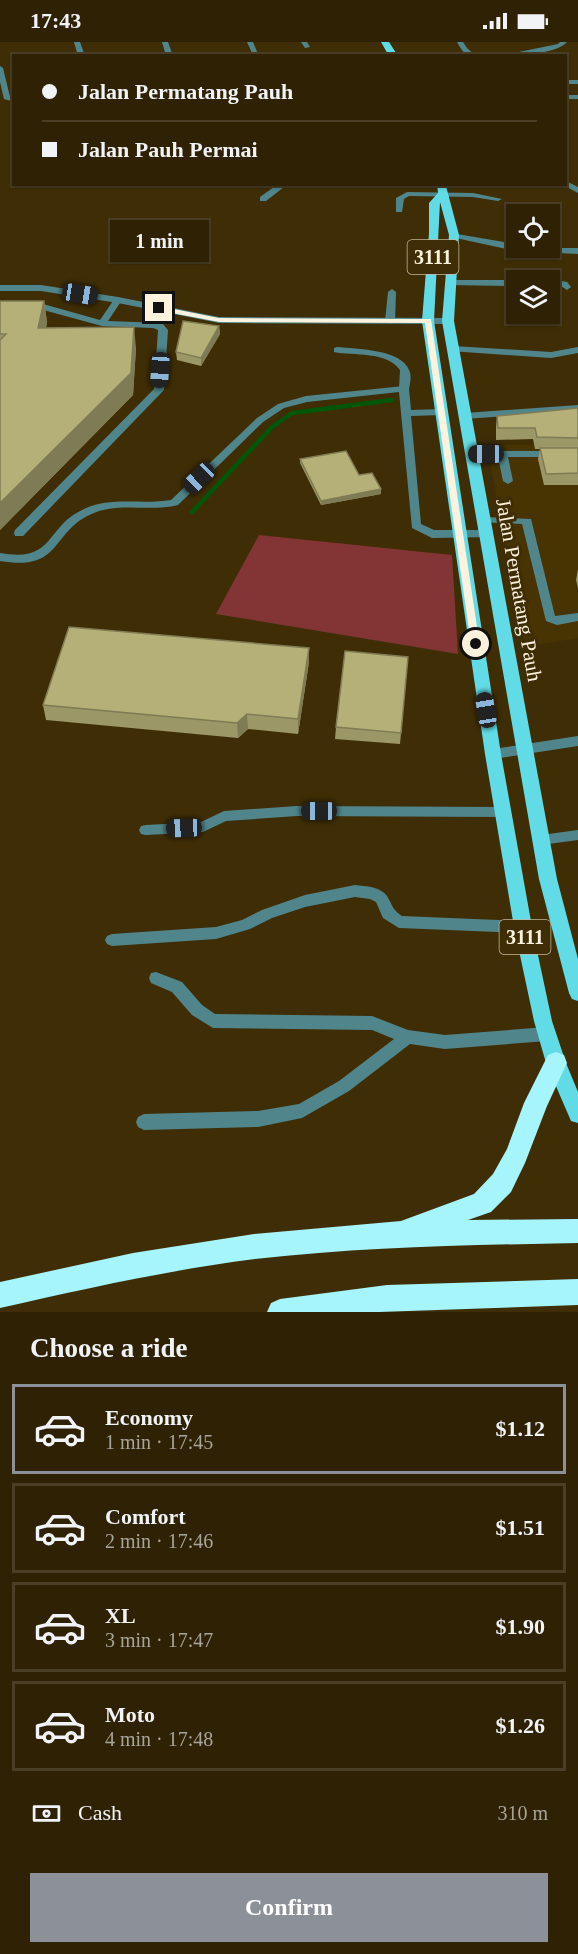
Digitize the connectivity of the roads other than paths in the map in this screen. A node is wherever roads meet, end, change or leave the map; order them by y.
1 (460, 42) edge
2 (564, 42) edge
3 (470, 54) edge
4 (515, 54) edge
5 (0, 68) edge
6 (7, 99) edge
7 (281, 186) edge
8 (441, 190) edge
9 (263, 199) dead end
10 (498, 199) dead end
11 (399, 210) dead end
12 (454, 235) junction
13 (506, 246) edge
14 (560, 250) edge
15 (578, 251) edge
16 (449, 283) junction
17 (506, 283) edge
18 (560, 283) edge
19 (567, 287) dead end
20 (0, 288) edge
21 (392, 292) dead end
22 (118, 300) junction
23 (0, 306) edge
24 (390, 321) junction
25 (428, 321) junction
26 (448, 321) junction
27 (102, 323) junction
28 (453, 349) junction
29 (337, 350) dead end
30 (578, 350) edge
31 (404, 389) junction
32 (578, 408) edge
33 (442, 412) junction
34 (406, 413) junction
35 (465, 416) junction
36 (472, 454) junction
37 (502, 454) junction
38 (578, 454) edge
39 (508, 481) dead end
40 (485, 527) junction
41 (19, 533) dead end
42 (459, 534) junction
43 (0, 557) edge
44 (578, 617) edge
45 (578, 741) edge
46 (525, 749) junction
47 (493, 754) junction
48 (503, 812) junction
49 (146, 830) dead end
50 (578, 835) edge
51 (541, 840) junction
52 (523, 927) junction
53 (112, 940) dead end
54 (156, 978) dead end
55 (578, 993) edge
56 (547, 1034) junction
57 (408, 1037) junction
58 (556, 1063) junction
59 (578, 1114) edge
60 (144, 1122) dead end
61 (578, 1231) edge
62 (397, 1234) junction
63 (578, 1292) edge
64 (0, 1295) edge
65 (280, 1312) edge

1 - 3 street
2 - 4 street
5 - 6 street
7 - 9 street
8 - 10 street
8 - 11 street
8 - 12 main road, Jalan Permatang Pauh / 3111
8 - 25 main road, 3111
12 - 13 street
12 - 16 main road, Jalan Permatang Pauh / 3111
14 - 15 street
16 - 17 street
16 - 26 main road, Jalan Permatang Pauh / 3111
18 - 19 street
20 - 22 street
21 - 24 street
22 - 24 street
22 - 27 street
23 - 27 street
24 - 25 street
25 - 26 street
25 - 33 main road, 3111
26 - 28 main road, Jalan Permatang Pauh / 3111
27 - 41 street
28 - 30 street
28 - 35 main road, Jalan Permatang Pauh / 3111
29 - 31 street
31 - 34 street
31 - 43 street
32 - 35 street
33 - 34 street
33 - 42 main road, 3111
34 - 42 street
35 - 36 main road, Jalan Permatang Pauh / 3111
36 - 37 street
36 - 40 main road, Jalan Permatang Pauh / 3111
37 - 38 street
37 - 39 street
40 - 42 street
40 - 44 street
40 - 46 main road, Jalan Permatang Pauh / 3111
42 - 47 main road, 3111
45 - 46 street
46 - 47 street
46 - 51 main road, Jalan Permatang Pauh / 3111
47 - 48 main road, 3111
48 - 49 street
48 - 52 main road, 3111
50 - 51 street
51 - 55 main road, Jalan Permatang Pauh / 3111
52 - 53 street
52 - 56 main road, 3111
54 - 57 street
56 - 57 street
56 - 58 main road, 3111
57 - 60 street
58 - 59 main road, 3111
58 - 62 highway
61 - 62 highway
62 - 64 highway
63 - 65 highway

